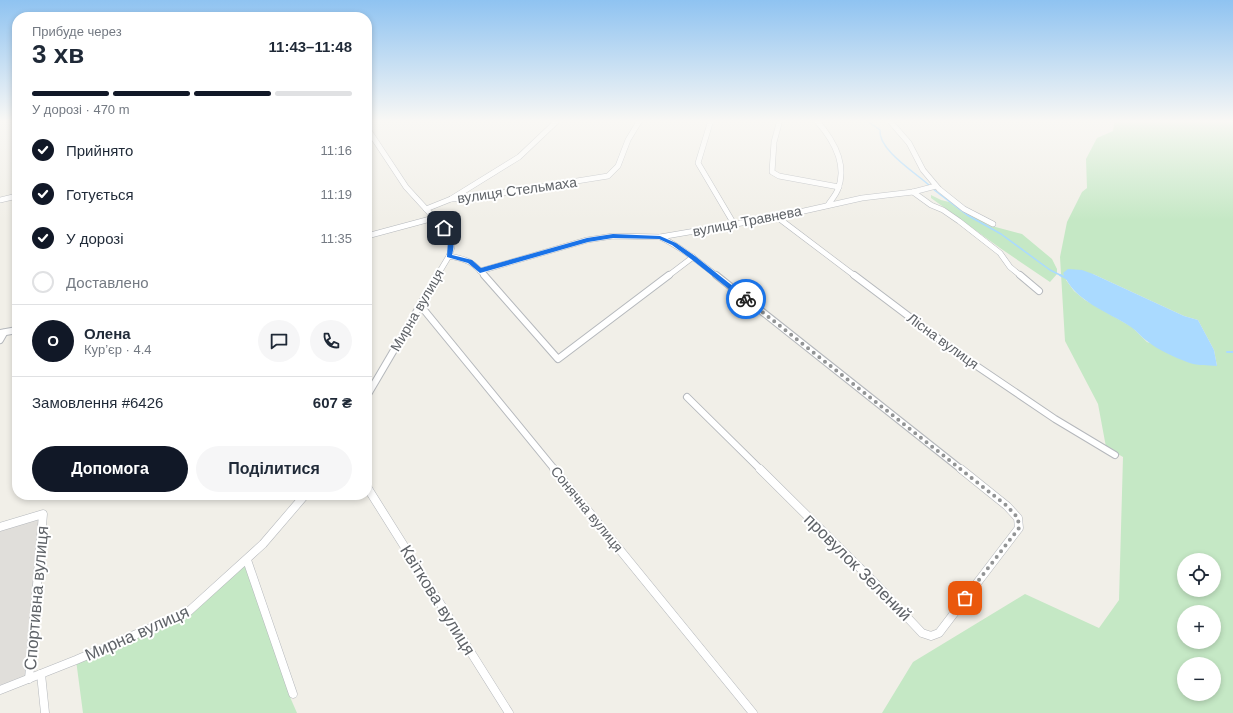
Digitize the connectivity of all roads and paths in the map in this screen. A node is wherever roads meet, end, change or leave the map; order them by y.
1 (384, 153) edge
2 (523, 153) edge
3 (622, 153) edge
4 (701, 153) edge
5 (773, 153) edge
6 (839, 153) edge
7 (914, 153) edge
8 (936, 186) junction
9 (839, 187) junction
10 (913, 192) junction
11 (12, 197) edge
12 (451, 199) junction
13 (0, 200) edge
14 (828, 205) junction
15 (426, 209) junction
16 (777, 217) junction
17 (434, 218) junction
18 (734, 224) junction
19 (993, 224) dead end
20 (372, 235) edge
21 (660, 237) junction
22 (449, 256) junction
23 (693, 257) junction
24 (480, 271) junction
25 (1039, 291) dead end
26 (420, 305) junction
27 (12, 331) edge
28 (2, 333) edge
29 (0, 340) edge
30 (372, 387) edge
31 (687, 397) dead end
32 (1115, 455) dead end
33 (372, 495) edge
34 (301, 500) edge
35 (0, 527) edge
36 (247, 560) junction
37 (41, 674) junction
38 (29, 679) junction
39 (0, 690) edge
40 (293, 694) dead end
41 (45, 713) edge
42 (508, 713) edge
43 (753, 713) edge

1 - 15 street, Мирна вулиця
2 - 12 street
3 - 12 street, вулиця Стельмаха
4 - 18 street
5 - 9 street
6 - 9 street
7 - 8 street
8 - 10 street, вулиця Травнева
8 - 19 street
9 - 14 street
10 - 14 street, вулиця Травнева
10 - 25 street
11 - 13 street
12 - 15 street
14 - 16 street, вулиця Травнева
15 - 17 street, Мирна вулиця
16 - 18 street, вулиця Травнева
16 - 32 street, Лісна вулиця
17 - 20 street
17 - 22 street, Мирна вулиця
18 - 21 street, вулиця Травнева
21 - 23 street
21 - 24 street, вулиця Травнева
22 - 24 street
22 - 26 street, Мирна вулиця
23 - 24 street
23 - 31 street, провулок Зелений
26 - 30 street, Мирна вулиця
26 - 43 street, Сонячна вулиця
27 - 28 street
28 - 29 street
33 - 42 street, Квіткова вулиця
34 - 36 street, Мирна вулиця
35 - 38 street, Спортивна вулиця
36 - 37 street, Мирна вулиця
36 - 40 street
37 - 38 street, Мирна вулиця
37 - 41 street
38 - 39 street, Мирна вулиця

